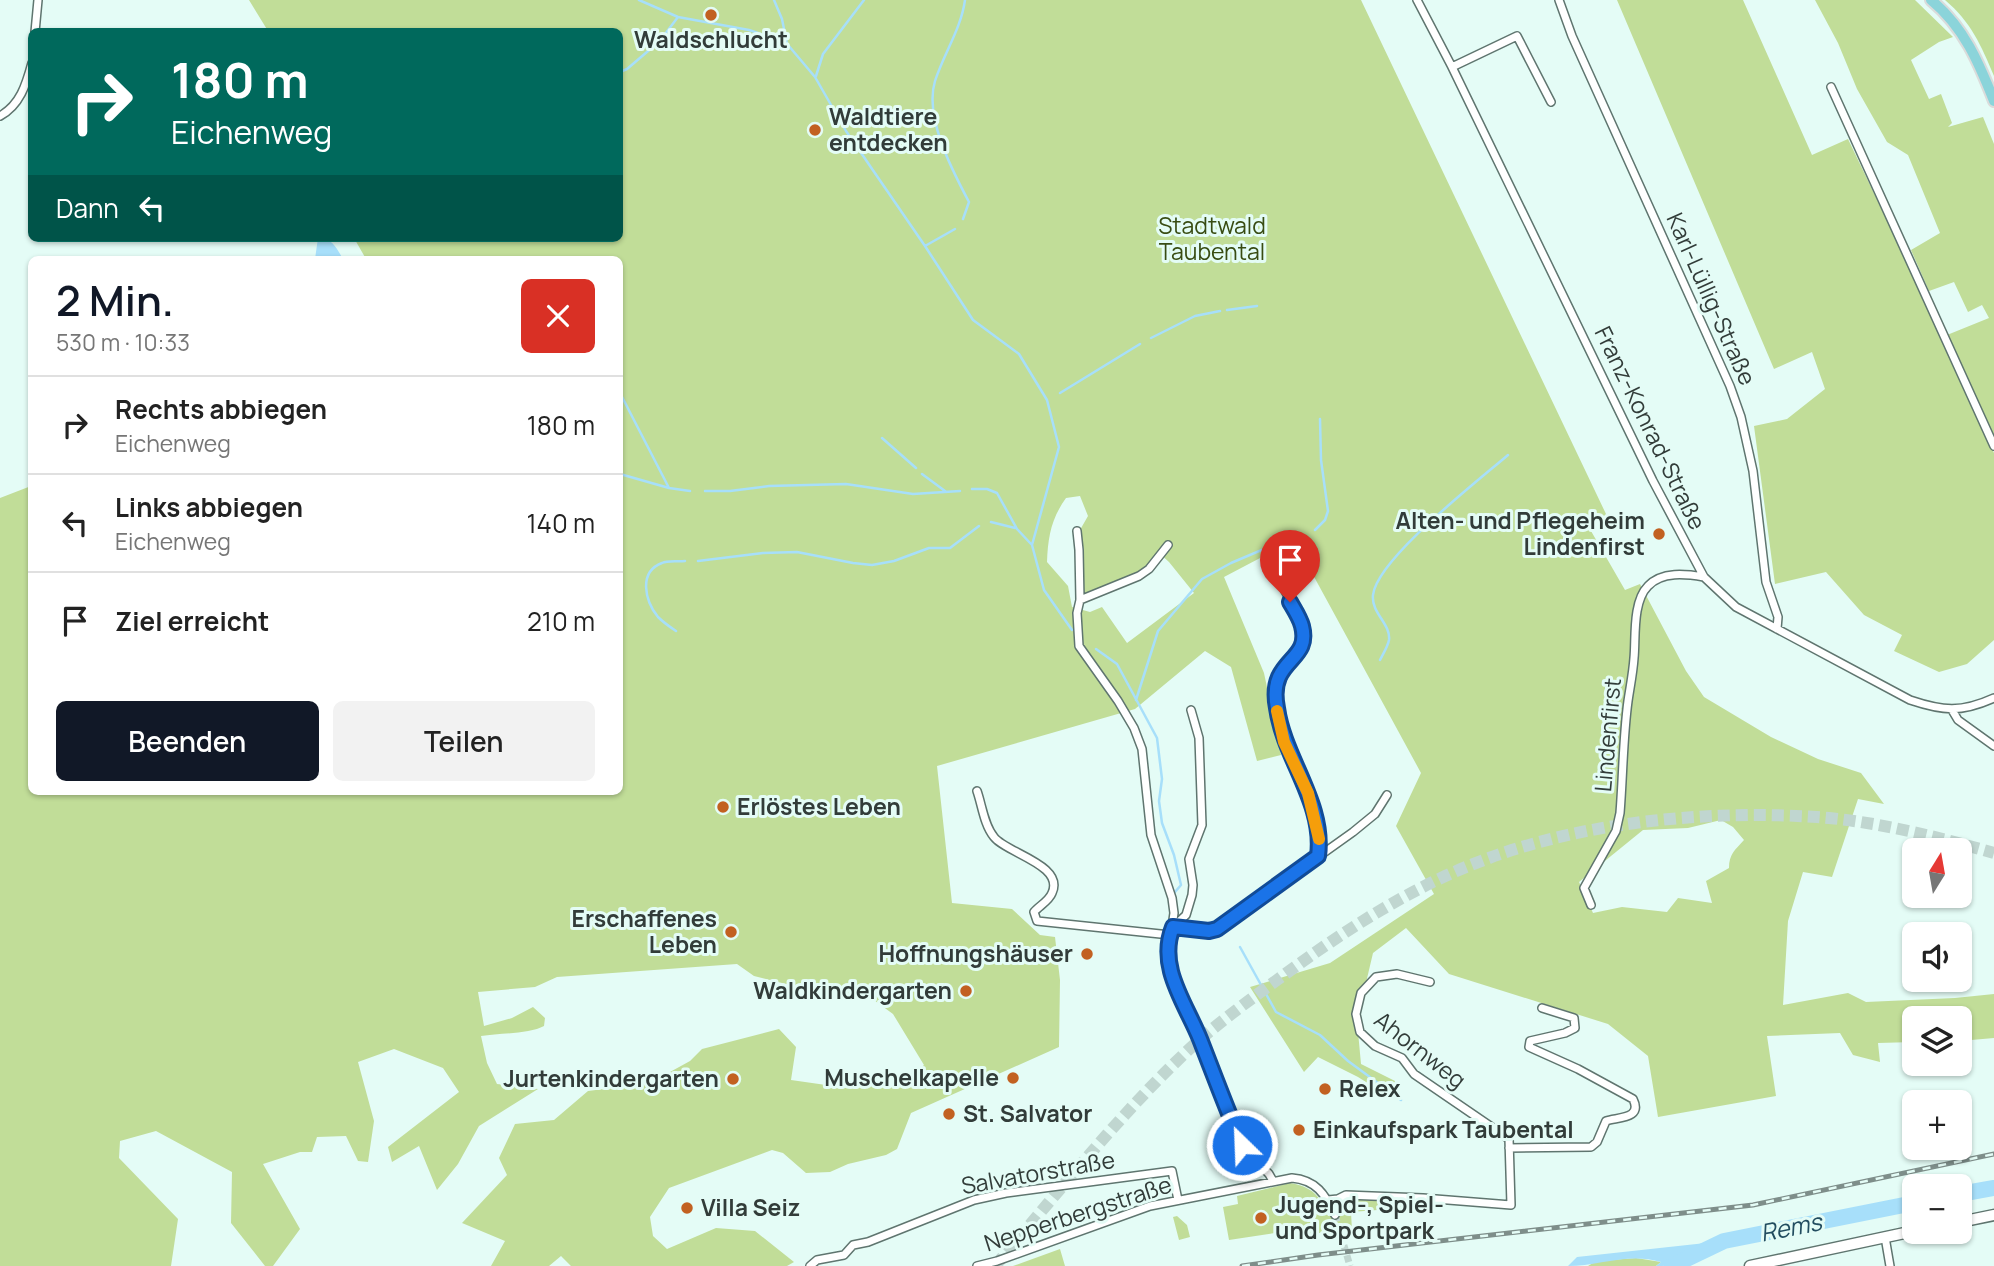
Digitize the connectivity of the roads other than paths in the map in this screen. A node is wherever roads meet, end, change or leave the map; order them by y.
1 (38, 0) edge
2 (1417, 0) edge
3 (1559, 0) edge
4 (1931, 0) edge
5 (35, 28) edge
6 (1452, 67) junction
7 (28, 77) edge
8 (1831, 87) dead end
9 (1994, 101) edge
10 (1551, 102) dead end
11 (0, 116) edge
12 (1994, 446) edge
13 (1077, 531) dead end
14 (1168, 545) dead end
15 (1266, 558) dead end
16 (1703, 577) junction
17 (1080, 600) junction
18 (1777, 629) junction
19 (1994, 698) edge
20 (1191, 710) dead end
21 (1952, 710) junction
22 (1994, 746) edge
23 (977, 791) dead end
24 (1387, 795) dead end
25 (1318, 856) junction
26 (1591, 905) dead end
27 (1171, 931) junction
28 (1430, 982) dead end
29 (1542, 1008) dead end
30 (1509, 1148) junction
31 (1273, 1181) junction
32 (1178, 1200) junction
33 (1328, 1200) junction
34 (1335, 1214) tunnel mouth
35 (1994, 1215) edge
36 (1972, 1220) edge
37 (1902, 1233) edge
38 (1885, 1237) junction
39 (810, 1266) edge
40 (977, 1266) edge
41 (1750, 1266) edge
42 (1890, 1266) edge

1 - 5 street
2 - 6 street, Franz-Konrad-Straße
3 - 18 street, Karl-Lüllig-Straße
4 - 9 main road
6 - 10 street
6 - 16 street, Franz-Konrad-Straße
7 - 11 street
8 - 12 street
13 - 17 street
14 - 17 street
15 - 25 street
16 - 18 street, Franz-Konrad-Straße
16 - 26 street, Lindenfirst
17 - 27 street
18 - 21 street, Franz-Konrad-Straße
19 - 21 street, Franz-Konrad-Straße
20 - 27 street
21 - 22 street
23 - 27 street
24 - 25 street
25 - 27 street
27 - 31 street
28 - 30 street, Ahornweg
29 - 30 street
30 - 33 street
31 - 32 street, Nepperbergstraße
31 - 33 street, Nepperbergstraße
32 - 39 street, Salvatorstraße
32 - 40 street, Nepperbergstraße
33 - 34 street
35 - 36 main road
37 - 38 main road
38 - 41 main road
38 - 42 street

